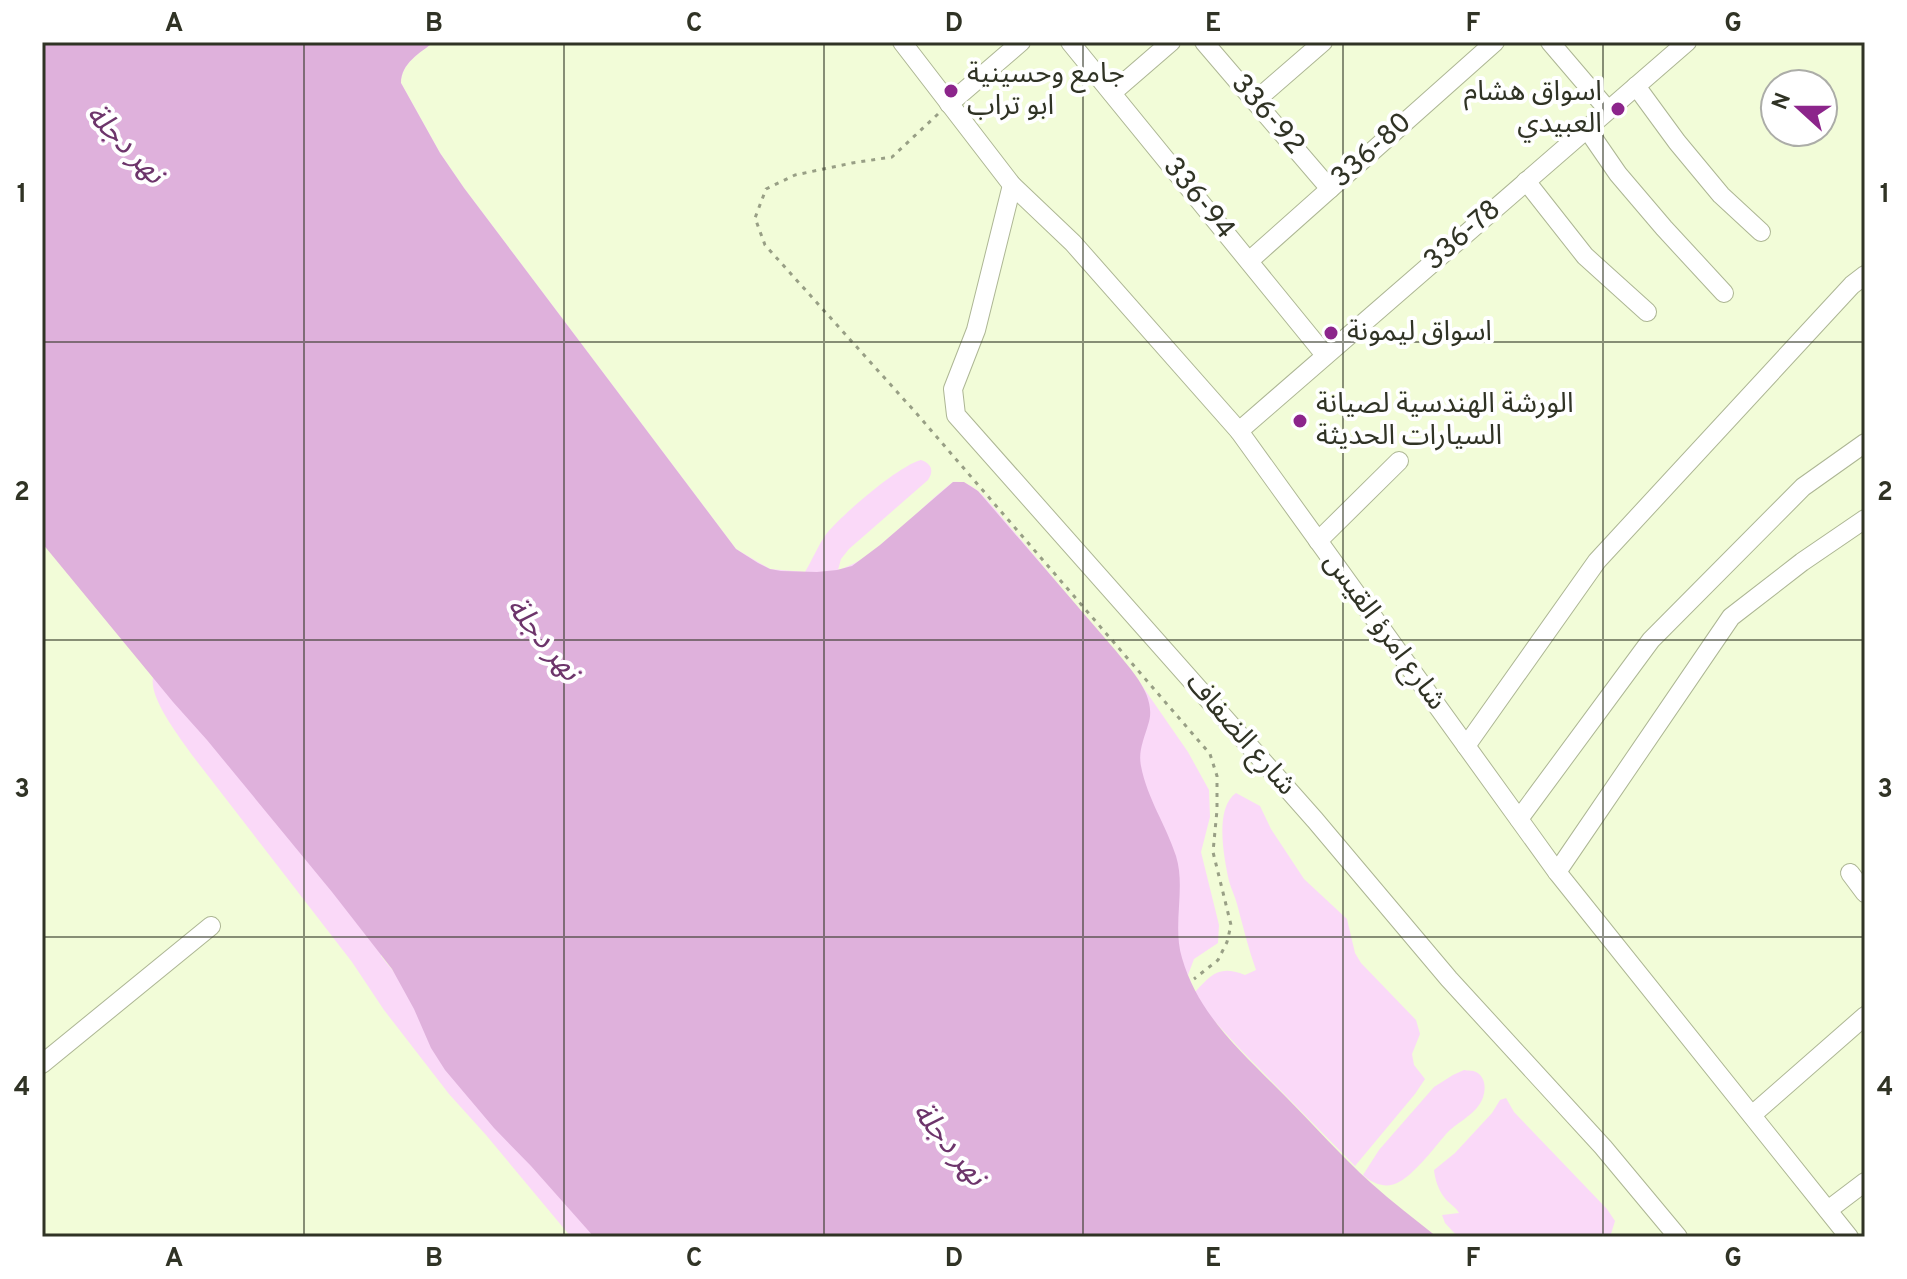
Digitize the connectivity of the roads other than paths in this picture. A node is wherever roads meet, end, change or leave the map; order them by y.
1 (902, 42) edge
2 (1021, 42) edge
3 (1070, 42) edge
4 (1171, 42) edge
5 (1204, 42) edge
6 (1323, 42) edge
7 (1495, 42) edge
8 (1550, 42) edge
9 (1687, 42) edge
10 (1636, 86) junction
11 (1112, 93) junction
12 (1255, 101) junction
13 (949, 104) junction
14 (1608, 110) junction
15 (1587, 129) junction
16 (1526, 181) junction
17 (1012, 185) junction
18 (1330, 189) junction
19 (1761, 232) dead end
20 (1249, 261) junction
21 (1865, 275) edge
22 (1724, 293) dead end
23 (1647, 312) dead end
24 (1325, 355) junction
25 (1239, 431) junction
26 (1865, 443) edge
27 (1399, 461) dead end
28 (1865, 519) edge
29 (1318, 541) junction
30 (1466, 746) junction
31 (1519, 819) junction
32 (1557, 872) junction
33 (1850, 873) dead end
34 (1865, 893) edge
35 (211, 926) dead end
36 (1865, 1016) edge
37 (42, 1064) edge
38 (1752, 1115) junction
39 (1865, 1182) edge
40 (1828, 1210) junction
41 (1678, 1237) edge
42 (1849, 1237) edge

1 - 13 street, شارع امرؤ القيس
2 - 13 street
3 - 11 street, 336-94
4 - 11 street
5 - 12 street, 336-92
6 - 12 street
7 - 18 street, 336-80
8 - 14 street
9 - 10 street, 336-78
10 - 14 street, 336-78
10 - 19 street
11 - 20 street, 336-94
12 - 18 street, 336-92
13 - 17 street, شارع امرؤ القيس
14 - 15 street, 336-78
15 - 16 street, 336-78
15 - 22 street
16 - 23 street
16 - 24 street, 336-78
17 - 25 street, شارع امرؤ القيس
17 - 41 street, شارع الضفاف
18 - 20 street, 336-80
20 - 24 street, 336-94
21 - 30 street
24 - 25 street, 336-78
25 - 29 street, شارع امرؤ القيس
26 - 31 street
27 - 29 street
28 - 32 street
29 - 30 street, شارع امرؤ القيس
30 - 31 street, شارع امرؤ القيس
31 - 32 street, شارع امرؤ القيس
32 - 38 street, شارع امرؤ القيس
33 - 34 street
35 - 37 street
36 - 38 street
38 - 40 street, شارع امرؤ القيس
39 - 40 street
40 - 42 street, شارع امرؤ القيس

